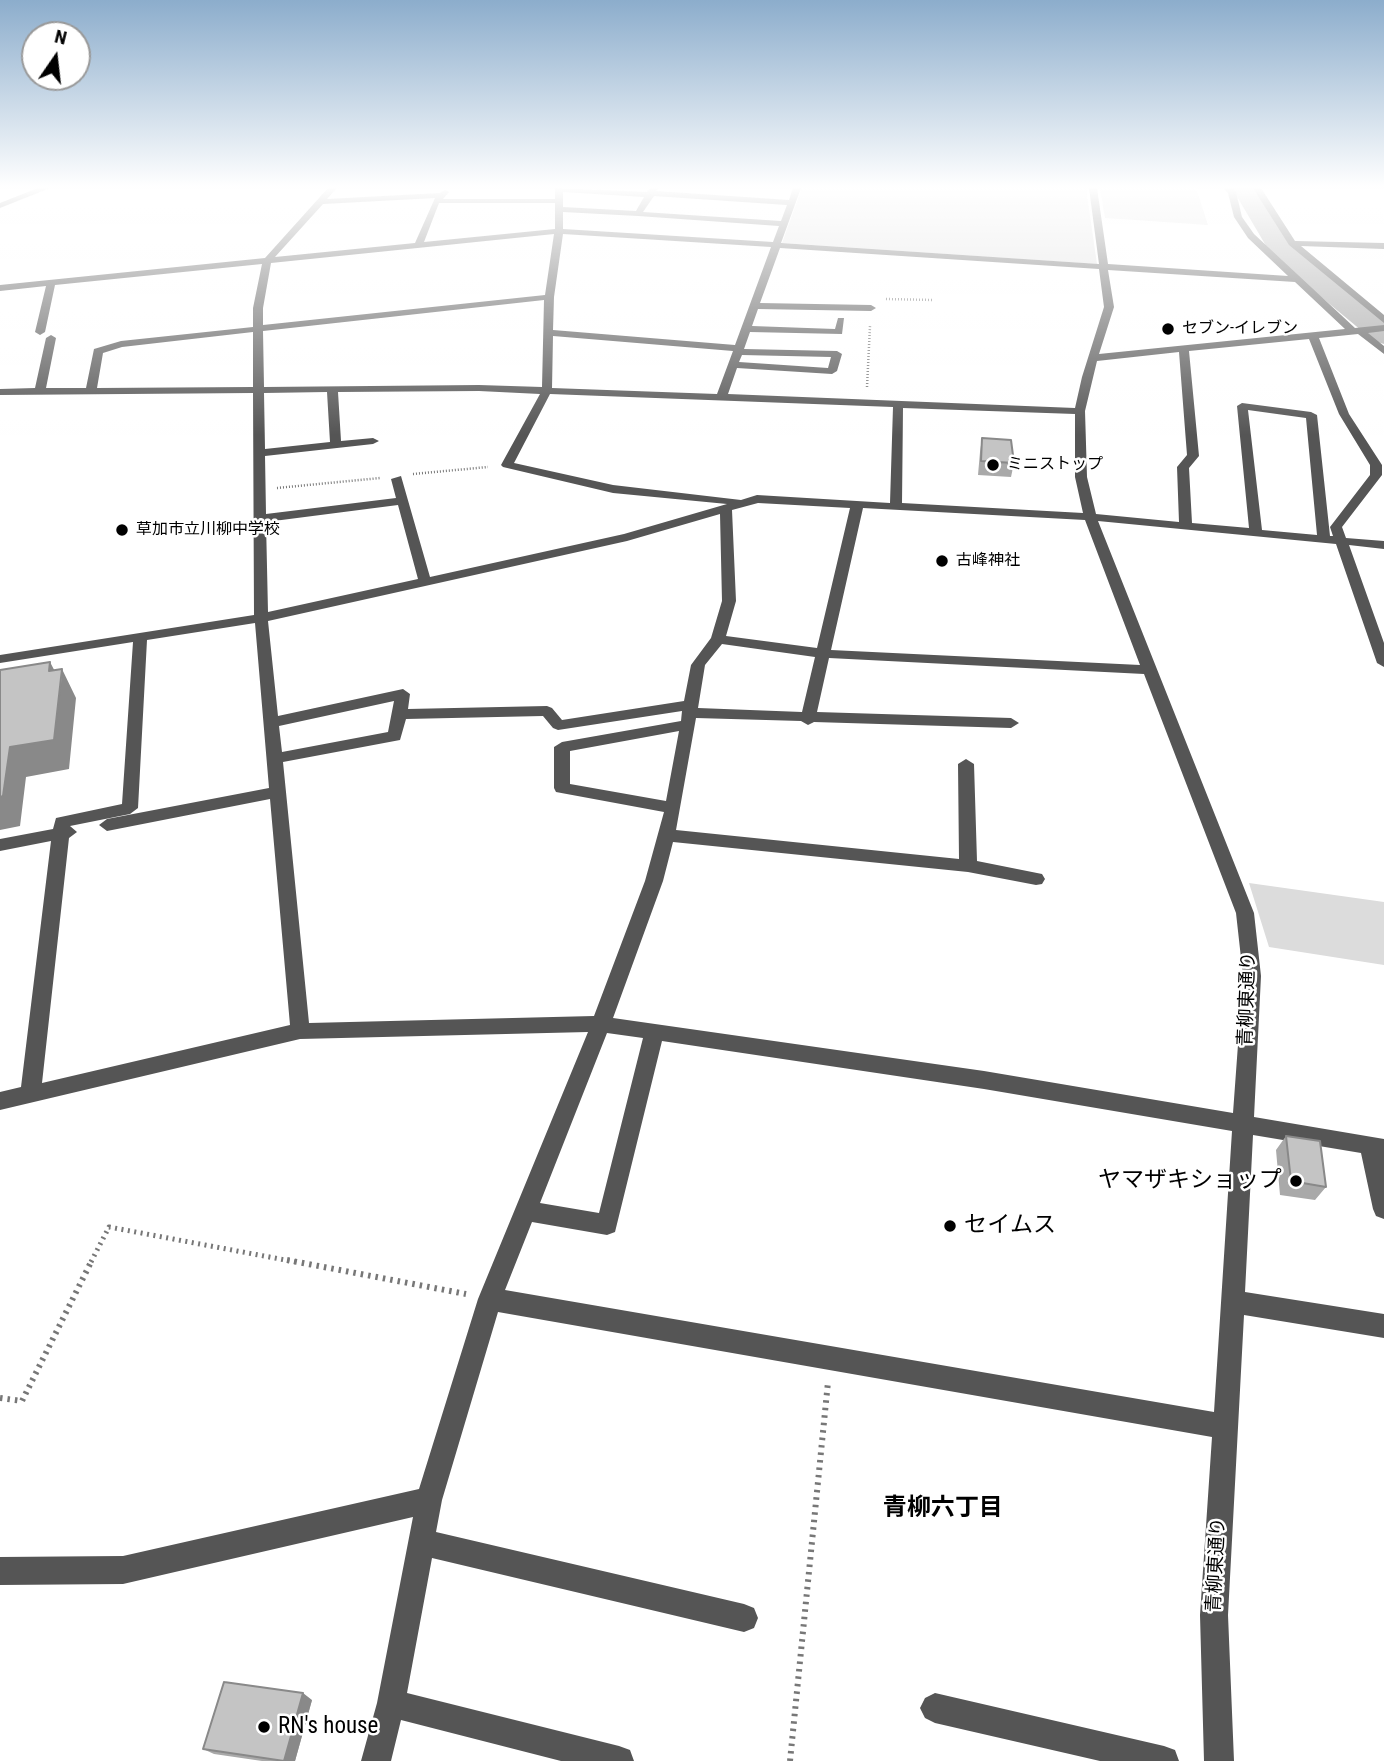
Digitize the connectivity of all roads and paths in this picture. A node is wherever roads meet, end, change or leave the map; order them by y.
1 (177, 270) edge
2 (265, 270) edge
3 (554, 270) edge
4 (767, 270) edge
5 (1105, 270) edge
6 (1155, 270) edge
7 (1286, 270) edge
8 (1324, 270) edge
9 (1295, 279) junction
10 (51, 283) junction
11 (0, 288) edge
12 (550, 297) junction
13 (934, 300) dead end
14 (754, 306) junction
15 (871, 308) junction
16 (841, 320) dead end
17 (1384, 320) edge
18 (1384, 328) edge
19 (746, 329) junction
20 (1357, 331) junction
21 (40, 332) dead end
22 (548, 332) junction
23 (258, 335) junction
24 (1313, 336) junction
25 (51, 338) dead end
26 (738, 350) junction
27 (1184, 350) junction
28 (1384, 351) edge
29 (1093, 358) junction
30 (733, 365) junction
31 (332, 388) junction
32 (259, 389) junction
33 (547, 390) junction
34 (40, 391) junction
35 (92, 391) junction
36 (0, 392) edge
37 (721, 398) junction
38 (866, 405) junction
39 (898, 407) junction
40 (1080, 411) junction
41 (373, 441) dead end
42 (336, 445) junction
43 (258, 453) junction
44 (397, 478) dead end
45 (402, 501) junction
46 (743, 502) junction
47 (857, 506) junction
48 (726, 508) junction
49 (896, 508) junction
50 (1090, 517) junction
51 (260, 519) junction
52 (1186, 527) junction
53 (1256, 534) junction
54 (1324, 540) junction
55 (1342, 542) junction
56 (1384, 545) edge
57 (425, 582) junction
58 (261, 618) junction
59 (140, 636) junction
60 (718, 639) junction
61 (822, 653) junction
62 (0, 659) edge
63 (1384, 663) edge
64 (1148, 670) junction
65 (400, 714) junction
66 (687, 714) junction
67 (808, 718) junction
68 (270, 723) junction
69 (1011, 723) dead end
70 (273, 759) junction
71 (966, 764) dead end
72 (277, 792) junction
73 (673, 808) junction
74 (61, 834) junction
75 (666, 835) junction
76 (0, 845) edge
77 (968, 866) junction
78 (1036, 880) dead end
79 (601, 1024) junction
80 (300, 1031) junction
81 (654, 1033) junction
82 (30, 1095) junction
83 (0, 1101) edge
84 (1242, 1126) junction
85 (1377, 1147) edge
86 (1384, 1209) edge
87 (526, 1210) junction
88 (490, 1299) junction
89 (1234, 1302) junction
90 (1384, 1326) edge
91 (830, 1359) junction
92 (0, 1398) edge
93 (1226, 1427) junction
94 (429, 1500) junction
95 (421, 1542) junction
96 (0, 1571) edge
97 (744, 1618) dead end
98 (391, 1703) junction
99 (935, 1709) dead end
100 (376, 1761) edge
101 (619, 1761) edge
102 (790, 1761) edge
103 (1164, 1761) edge
104 (1219, 1761) edge

1 - 10 street
2 - 23 street
3 - 12 street
4 - 14 street
5 - 29 street, 青柳東通り
6 - 9 street
7 - 9 street
8 - 17 street
9 - 20 street
10 - 11 street
10 - 21 street
12 - 22 street
12 - 23 street
13 - 15 path
14 - 15 street
14 - 19 street
15 - 38 path
16 - 19 street
18 - 20 street
19 - 26 street
20 - 24 street
20 - 28 street
22 - 26 street
22 - 33 street
23 - 32 street
23 - 35 street
24 - 27 street
24 - 55 street
25 - 34 street
26 - 30 street
26 - 30 street
27 - 29 street
27 - 52 street
29 - 40 street, 青柳東通り
30 - 37 street
31 - 32 street
31 - 33 street
31 - 42 street
32 - 35 street
32 - 43 street
33 - 37 street
33 - 46 street
34 - 35 street
34 - 36 street
37 - 38 street
38 - 39 street
39 - 40 street
39 - 49 street
40 - 50 street, 青柳東通り
41 - 42 street
42 - 43 street
43 - 51 street
44 - 45 street
45 - 51 street
45 - 57 street
46 - 47 street
46 - 48 street
47 - 49 street
47 - 61 street
48 - 57 street
48 - 60 street
49 - 50 street
50 - 52 street
50 - 64 street, 青柳東通り
51 - 58 street
52 - 53 street
53 - 54 street
53 - 54 street
54 - 55 street
55 - 56 street
55 - 63 street
57 - 58 street
58 - 59 street
58 - 68 street
59 - 62 street
59 - 74 street
60 - 61 street
60 - 66 street
61 - 64 street
61 - 67 street
64 - 84 street, 青柳東通り
65 - 66 street
65 - 68 street
65 - 70 street
66 - 67 street
66 - 73 street
66 - 73 street
67 - 69 street
68 - 70 street
70 - 72 street
71 - 77 street
72 - 74 street
72 - 80 street
73 - 75 street
74 - 76 street
74 - 82 street
75 - 77 street
75 - 79 street
77 - 78 street
79 - 80 street
79 - 81 street
79 - 87 street
80 - 82 street
81 - 84 street
81 - 87 street
82 - 83 street
84 - 85 street
84 - 89 street, 青柳東通り
85 - 86 street
87 - 88 street
88 - 91 street
88 - 92 path
88 - 94 street
89 - 90 street
89 - 93 street, 青柳東通り
91 - 93 street
91 - 102 path
93 - 104 street, 青柳東通り
94 - 95 street
94 - 96 street
95 - 97 street
95 - 98 street
98 - 100 street
98 - 101 street
99 - 103 street

